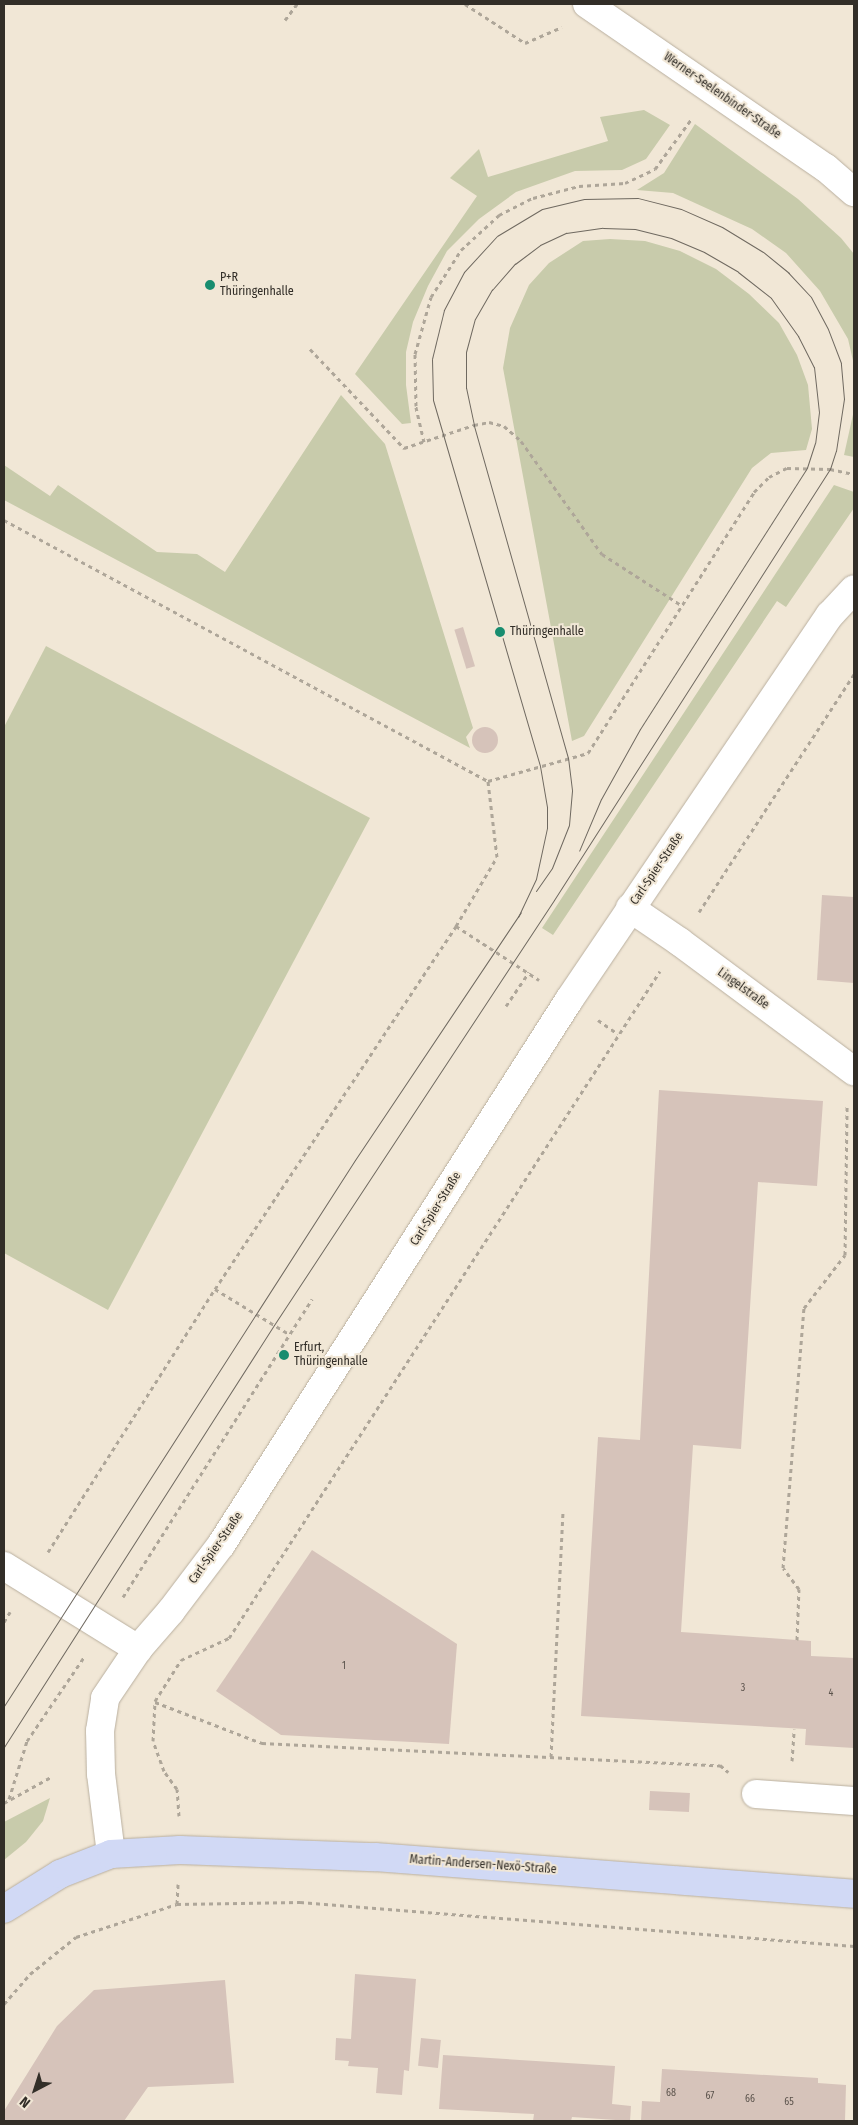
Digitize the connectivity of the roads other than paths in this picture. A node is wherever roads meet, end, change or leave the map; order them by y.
1 (593, 8) edge
2 (854, 192) edge
3 (854, 589) edge
4 (630, 908) junction
5 (851, 1068) edge
6 (4, 1566) edge
7 (138, 1649) junction
8 (756, 1794) road end
9 (854, 1801) edge
10 (111, 1854) junction
11 (854, 1894) edge
12 (4, 1909) edge

1 - 2 street, Werner-Seelenbinder-Straße
3 - 4 street, Carl-Spier-Straße
4 - 5 street, Lingelstraße
4 - 7 street, Carl-Spier-Straße
6 - 7 street
7 - 10 street, Carl-Spier-Straße
8 - 9 street
10 - 11 main road, Martin-Andersen-Nexö-Straße
10 - 12 main road, Martin-Andersen-Nexö-Straße

